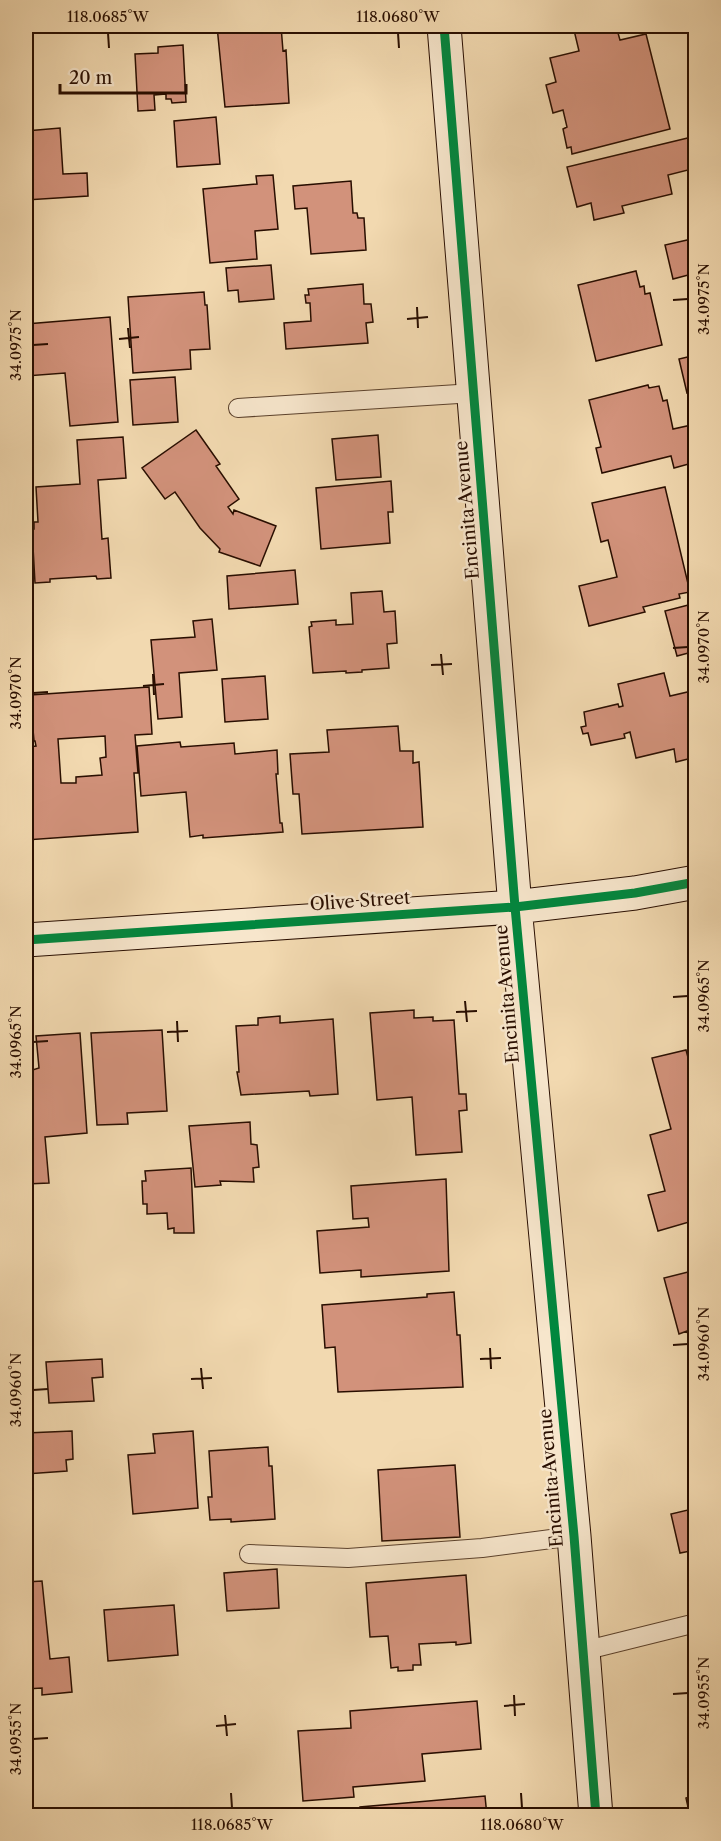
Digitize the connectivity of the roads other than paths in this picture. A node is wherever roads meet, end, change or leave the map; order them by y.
1 (444, 26) edge
2 (474, 393) junction
3 (238, 408) dead end
4 (696, 882) edge
5 (515, 907) junction
6 (26, 940) edge
7 (573, 1536) junction
8 (249, 1554) dead end
9 (696, 1623) edge
10 (583, 1651) junction
11 (596, 1815) edge

1 - 2 street, Encinita Avenue
2 - 3 lane
2 - 5 street, Encinita Avenue
4 - 5 street, Olive Street
5 - 6 street, Olive Street
5 - 7 street, Encinita Avenue
7 - 8 lane
7 - 10 street, Encinita Avenue
9 - 10 lane
10 - 11 street, Encinita Avenue

